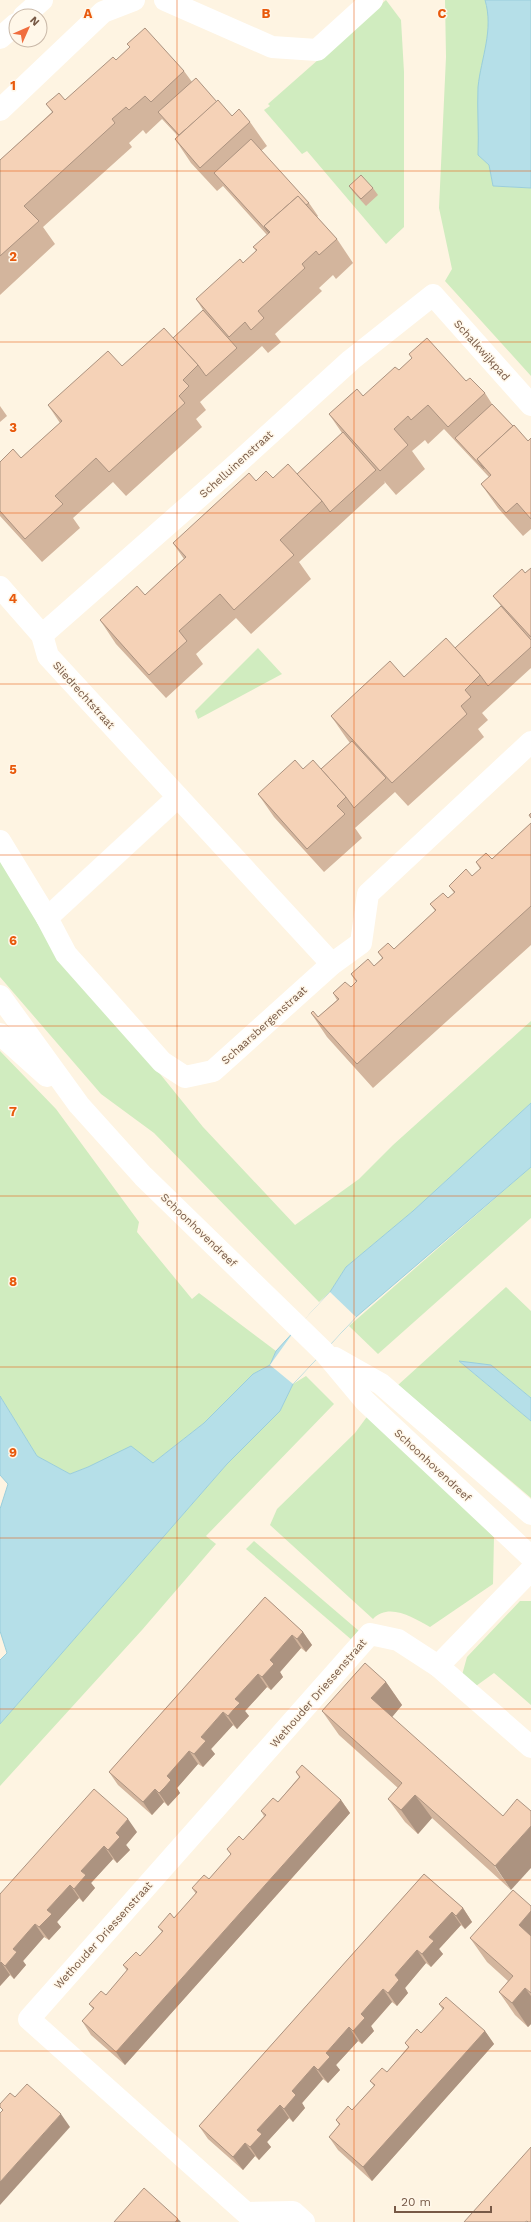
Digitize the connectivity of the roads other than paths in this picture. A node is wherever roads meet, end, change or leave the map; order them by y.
1 (42, 0) edge
2 (134, 0) edge
3 (165, 0) edge
4 (372, 0) edge
5 (97, 6) edge
6 (33, 8) edge
7 (8, 31) edge
8 (0, 38) edge
9 (0, 110) edge
10 (433, 295) joint
11 (531, 405) edge
12 (0, 587) edge
13 (42, 635) junction
14 (531, 742) edge
15 (178, 797) junction
16 (0, 841) edge
17 (47, 918) junction
18 (332, 964) junction
19 (0, 996) edge
20 (0, 1034) edge
21 (79, 1105) junction
22 (324, 1352) junction
23 (531, 1514) edge
24 (531, 1557) edge
25 (531, 1570) edge
26 (438, 1666) junction
27 (531, 1747) edge
28 (245, 2217) edge
29 (304, 2222) edge

1 - 6 street
2 - 5 street
3 - 4 street
5 - 9 street
7 - 8 street
10 - 11 street, Schalkwijkpad
10 - 13 street, Schelluinenstraat
12 - 13 street, Sliedrechtstraat
13 - 15 street, Sliedrechtstraat
14 - 18 street, Schaarsbergenstraat
15 - 17 street
15 - 18 street, Sliedrechtstraat
16 - 17 street, Schaarsbergenstraat
17 - 18 street, Schaarsbergenstraat
19 - 21 street, Schoonhovendreef
20 - 21 street, Schoonhovendreef
21 - 22 street, Schoonhovendreef
22 - 23 street, Schoonhovendreef
22 - 24 street, Schoonhovendreef
25 - 26 street
26 - 27 street
26 - 28 street, Wethouder Driessenstraat
28 - 29 street, Wethouder Driessenstraat

